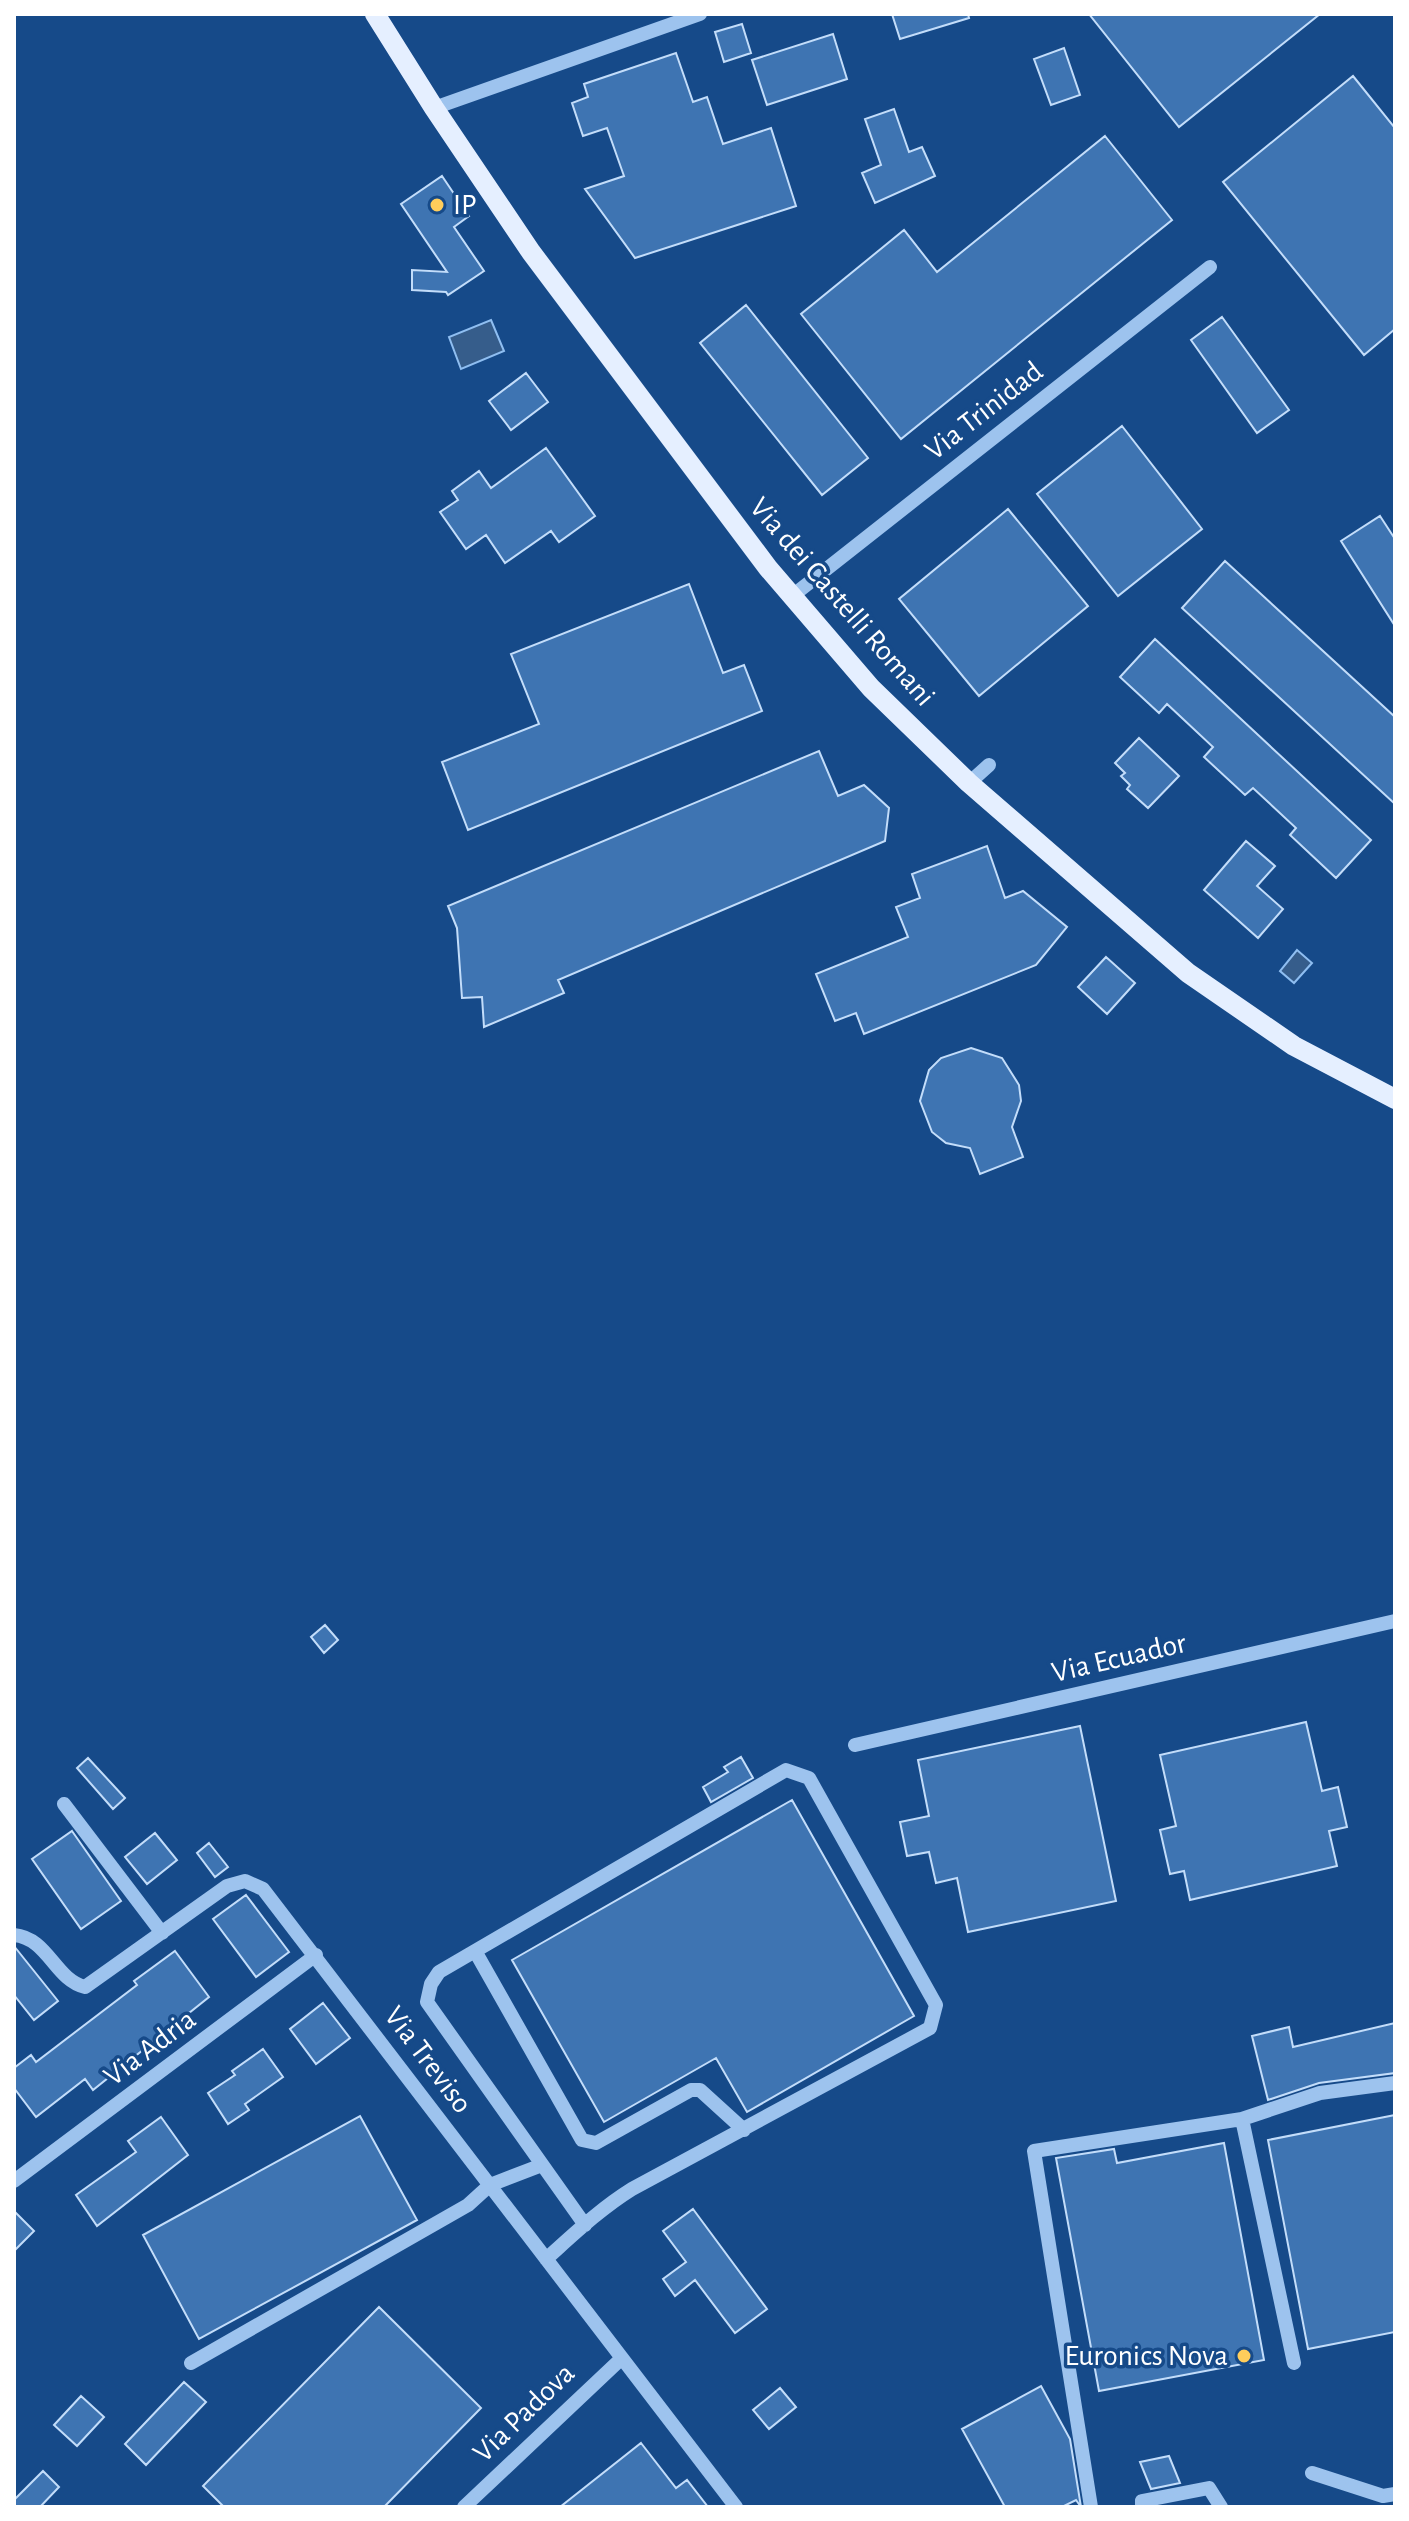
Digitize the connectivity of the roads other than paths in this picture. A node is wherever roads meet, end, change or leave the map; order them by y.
1 (375, 14) edge
2 (700, 14) edge
3 (434, 108) junction
4 (1210, 267) dead end
5 (791, 597) junction
6 (989, 765) dead end
7 (969, 783) junction
8 (1395, 1099) edge
9 (1395, 1621) edge
10 (855, 1745) dead end
11 (64, 1804) dead end
12 (162, 1933) junction
13 (14, 1935) edge
14 (475, 1951) junction
15 (316, 1955) junction
16 (1395, 2083) edge
17 (1242, 2119) junction
18 (744, 2130) junction
19 (542, 2165) junction
20 (14, 2181) edge
21 (490, 2185) junction
22 (585, 2225) junction
23 (546, 2259) junction
24 (622, 2358) junction
25 (191, 2363) dead end
26 (1294, 2363) dead end
27 (1312, 2473) dead end
28 (1395, 2494) edge
29 (464, 2507) edge
30 (736, 2507) edge
31 (1091, 2507) edge
32 (1142, 2507) edge
33 (1221, 2507) edge

1 - 3 main road, Via dei Castelli Romani
2 - 3 street
3 - 5 main road, Via dei Castelli Romani
4 - 5 street, Via Trinidad
5 - 7 main road, Via dei Castelli Romani
6 - 7 street
7 - 8 main road, Via dei Castelli Romani
9 - 10 street, Via Ecuador
11 - 12 street
12 - 13 street, Via Treviso
12 - 15 street, Via Treviso
14 - 18 street
14 - 18 street
14 - 19 street
15 - 20 street, Via Adria
15 - 21 street, Via Treviso
16 - 17 street
17 - 26 street
17 - 31 street
18 - 22 street
19 - 21 street
19 - 22 street
21 - 23 street, Via Treviso
21 - 25 street
22 - 23 street
23 - 24 street, Via Treviso
24 - 29 street, Via Padova
24 - 30 street, Via Treviso
27 - 28 street
32 - 33 street

